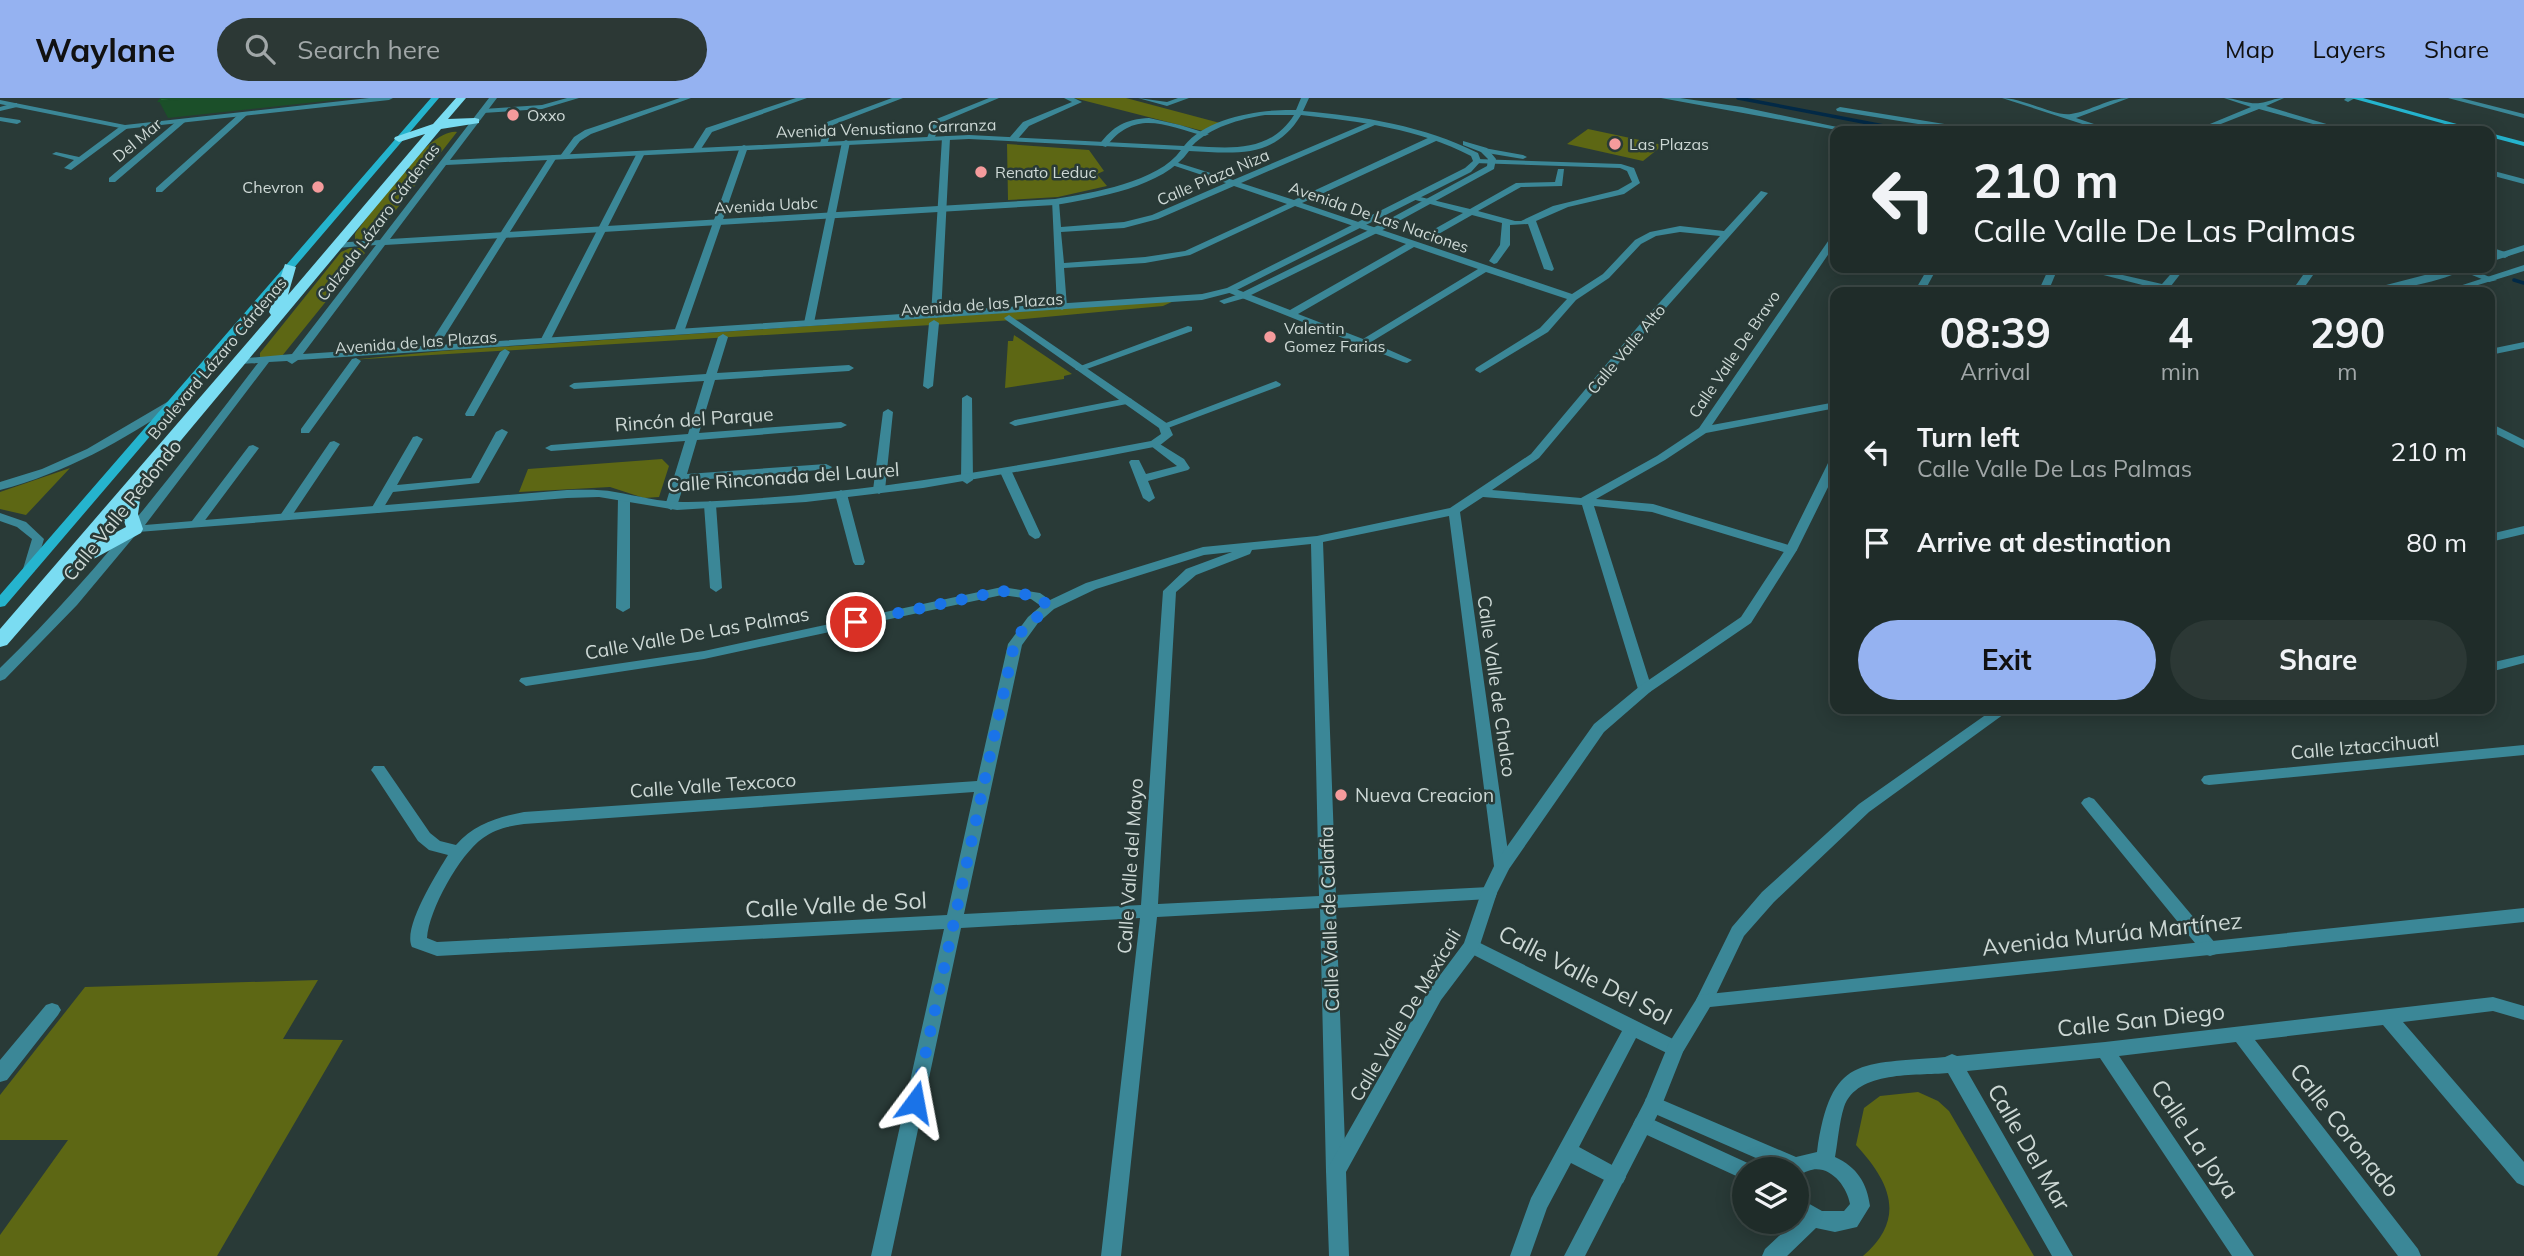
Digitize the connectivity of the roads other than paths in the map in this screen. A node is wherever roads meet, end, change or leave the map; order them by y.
1 (390, 98) edge
2 (435, 98) edge
3 (461, 98) edge
4 (494, 98) edge
5 (575, 98) edge
6 (687, 98) edge
7 (803, 98) edge
8 (899, 98) edge
9 (995, 98) edge
10 (1068, 98) edge
11 (1142, 98) edge
12 (1185, 98) edge
13 (1305, 98) edge
14 (1665, 98) edge
15 (2006, 98) edge
16 (2125, 98) edge
17 (2228, 98) edge
18 (2280, 98) edge
19 (2452, 98) edge
20 (2348, 99) edge
21 (0, 102) edge
22 (14, 105) junction
23 (2260, 107) junction
24 (0, 109) edge
25 (1840, 109) dead end
26 (484, 111) junction
27 (1298, 111) junction
28 (243, 114) junction
29 (2524, 116) edge
30 (2068, 118) junction
31 (0, 119) edge
32 (475, 121) junction
33 (17, 122) dead end
34 (181, 122) junction
35 (1372, 122) junction
36 (440, 125) junction
37 (1944, 126) edge
38 (2094, 126) edge
39 (2210, 126) edge
40 (2328, 126) edge
41 (2445, 126) edge
42 (2458, 126) edge
43 (125, 127) junction
44 (1830, 127) edge
45 (1205, 134) junction
46 (931, 138) junction
47 (946, 138) junction
48 (2495, 138) edge
49 (1013, 139) junction
50 (1433, 139) junction
51 (397, 141) junction
52 (846, 142) junction
53 (824, 143) junction
54 (1103, 145) junction
55 (2524, 146) edge
56 (744, 147) junction
57 (696, 150) junction
58 (1185, 150) junction
59 (1484, 150) junction
60 (416, 152) junction
61 (641, 153) junction
62 (56, 154) dead end
63 (565, 156) junction
64 (553, 157) junction
65 (79, 159) junction
66 (1477, 162) junction
67 (443, 163) junction
68 (1175, 163) junction
69 (1493, 163) junction
70 (1560, 167) junction
71 (68, 168) dead end
72 (2495, 173) edge
73 (111, 180) dead end
74 (2524, 182) edge
75 (1236, 184) junction
76 (159, 190) dead end
77 (1765, 193) dead end
78 (1415, 197) junction
79 (1055, 202) junction
80 (1430, 202) junction
81 (1292, 204) junction
82 (942, 209) junction
83 (1466, 212) junction
84 (829, 216) junction
85 (1531, 221) junction
86 (717, 222) junction
87 (1506, 224) junction
88 (1357, 226) junction
89 (602, 229) junction
90 (1057, 230) junction
91 (1374, 232) junction
92 (1724, 234) junction
93 (505, 235) junction
94 (1425, 238) dead end
95 (381, 242) junction
96 (336, 245) junction
97 (1411, 245) junction
98 (1830, 245) edge
99 (2524, 248) edge
100 (2495, 252) edge
101 (2505, 255) junction
102 (2495, 258) edge
103 (1494, 261) dead end
104 (2524, 261) edge
105 (1060, 266) junction
106 (290, 267) junction
107 (2524, 268) edge
108 (1549, 269) dead end
109 (1483, 270) junction
110 (2100, 273) edge
111 (2177, 273) edge
112 (2446, 273) edge
113 (2474, 273) edge
114 (2492, 280) junction
115 (2152, 287) edge
116 (2165, 287) edge
117 (2388, 287) edge
118 (2465, 287) edge
119 (1230, 290) junction
120 (1242, 296) junction
121 (1573, 298) junction
122 (1062, 307) junction
123 (1289, 315) junction
124 (1009, 318) junction
125 (935, 319) junction
126 (274, 320) junction
127 (809, 323) junction
128 (1188, 330) dead end
129 (679, 332) junction
130 (723, 338) junction
131 (545, 341) junction
132 (1363, 343) junction
133 (2524, 345) edge
134 (432, 348) junction
135 (2495, 351) edge
136 (505, 352) junction
137 (1407, 360) dead end
138 (356, 361) junction
139 (292, 362) junction
140 (263, 364) junction
141 (237, 365) junction
142 (849, 368) dead end
143 (1080, 368) junction
144 (1480, 370) dead end
145 (710, 377) junction
146 (1276, 384) dead end
147 (574, 386) dead end
148 (928, 386) dead end
149 (179, 397) junction
150 (967, 398) dead end
151 (1128, 401) junction
152 (1830, 405) edge
153 (888, 412) dead end
154 (470, 414) dead end
155 (1015, 423) dead end
156 (841, 425) dead end
157 (1164, 426) junction
158 (1703, 430) junction
159 (2524, 430) edge
160 (305, 432) dead end
161 (502, 432) dead end
162 (2496, 433) edge
163 (692, 437) junction
164 (417, 439) dead end
165 (334, 444) dead end
166 (1155, 444) junction
167 (2524, 445) edge
168 (551, 447) dead end
169 (253, 448) dead end
170 (1135, 462) dead end
171 (826, 467) dead end
172 (1830, 471) edge
173 (1006, 472) junction
174 (679, 478) junction
175 (1141, 479) junction
176 (967, 480) junction
177 (138, 482) junction
178 (0, 486) edge
179 (389, 489) junction
180 (879, 491) junction
181 (1478, 493) junction
182 (841, 494) junction
183 (624, 498) junction
184 (1149, 498) dead end
185 (1586, 500) junction
186 (710, 505) junction
187 (671, 506) junction
188 (377, 509) junction
189 (1454, 510) junction
190 (0, 517) edge
191 (285, 517) junction
192 (196, 524) junction
193 (135, 528) junction
194 (2524, 530) edge
195 (1035, 535) dead end
196 (2495, 537) edge
197 (1317, 540) junction
198 (1270, 543) junction
199 (1791, 550) junction
200 (859, 562) dead end
201 (29, 569) junction
202 (52, 583) junction
203 (716, 589) dead end
204 (0, 603) edge
205 (1049, 606) junction
206 (623, 608) dead end
207 (0, 641) edge
208 (2524, 659) edge
209 (2495, 667) edge
210 (0, 677) edge
211 (526, 681) dead end
212 (1645, 689) junction
213 (1993, 714) edge
214 (2524, 750) edge
215 (379, 770) dead end
216 (2209, 780) dead end
217 (983, 786) junction
218 (2089, 803) dead end
219 (457, 851) junction
220 (1502, 866) junction
221 (1489, 893) junction
222 (1329, 902) junction
223 (1149, 911) junction
224 (2524, 915) edge
225 (955, 922) junction
226 (1472, 946) junction
227 (2210, 949) junction
228 (1705, 1000) junction
229 (52, 1010) dead end
230 (2524, 1013) edge
231 (2386, 1015) junction
232 (1633, 1027) junction
233 (2240, 1034) junction
234 (1675, 1049) junction
235 (2105, 1050) junction
236 (1952, 1062) junction
237 (0, 1074) edge
238 (1653, 1104) junction
239 (1643, 1124) junction
240 (1567, 1151) junction
241 (1771, 1157) edge
242 (1809, 1160) edge
243 (1825, 1162) junction
244 (1732, 1165) edge
245 (1336, 1171) junction
246 (1616, 1177) junction
247 (2524, 1177) edge
248 (1809, 1214) edge
249 (1788, 1234) edge
250 (881, 1256) edge
251 (1111, 1256) edge
252 (1339, 1256) edge
253 (1520, 1256) edge
254 (1574, 1256) edge
255 (1772, 1256) edge
256 (2063, 1256) edge
257 (2244, 1256) edge
258 (2412, 1256) edge

1 - 28 street
2 - 51 main road, Boulevard Lázaro Cárdenas
3 - 36 highway, Boulevard Lázaro Cárdenas
4 - 26 street, Calzada Lázaro Cárdenas
5 - 26 street
6 - 63 street
7 - 57 street
8 - 53 street
9 - 46 street
10 - 49 street
11 - 12 street
13 - 27 street, Avenida Venustiano Carranza
14 - 44 street
15 - 30 street
16 - 30 street
17 - 23 street
18 - 23 street
19 - 29 street
20 - 41 main road
20 - 42 main road
21 - 22 street
22 - 24 street
22 - 43 street
23 - 39 street
23 - 40 street
25 - 37 street
26 - 32 street, Calzada Lázaro Cárdenas
27 - 35 street
27 - 45 street, Avenida Uabc
27 - 58 street, Avenida Venustiano Carranza
27 - 59 street
28 - 34 street
28 - 76 street
30 - 38 street
31 - 33 street
32 - 36 highway
32 - 67 street, Calzada Lázaro Cárdenas
34 - 43 street
34 - 73 street, Del Mar
35 - 50 street
35 - 75 street, Calle Plaza Niza
36 - 51 highway
36 - 60 highway, Boulevard Lázaro Cárdenas
43 - 65 street
45 - 54 street
45 - 58 street, Avenida Uabc
46 - 47 street, Avenida Venustiano Carranza
46 - 52 street, Avenida Venustiano Carranza
47 - 49 street, Avenida Venustiano Carranza
47 - 82 street
48 - 55 main road
49 - 54 street, Avenida Venustiano Carranza
50 - 66 street
50 - 81 street
51 - 60 highway
51 - 106 main road, Boulevard Lázaro Cárdenas
52 - 53 street, Avenida Venustiano Carranza
52 - 84 street
53 - 56 street, Avenida Venustiano Carranza
54 - 58 street, Avenida Venustiano Carranza
56 - 57 street, Avenida Venustiano Carranza
56 - 86 street
57 - 61 street, Avenida Venustiano Carranza
58 - 68 street, Avenida Uabc
59 - 69 street
59 - 70 street
60 - 96 highway, Boulevard Lázaro Cárdenas
61 - 63 street, Avenida Venustiano Carranza
61 - 89 street
62 - 65 street
63 - 64 street, Avenida Venustiano Carranza
64 - 67 street, Avenida Venustiano Carranza
64 - 93 street
65 - 71 street
66 - 69 street
66 - 78 street, Avenida de las Plazas
67 - 95 street, Calzada Lázaro Cárdenas
68 - 75 street, Avenida De Las Naciones
68 - 79 street, Avenida Uabc
69 - 70 street
69 - 80 street, Avenida de las Plazas
70 - 83 street
70 - 85 street
72 - 74 street
75 - 81 street, Avenida De Las Naciones
75 - 90 street, Calle Plaza Niza
77 - 92 street, Calle Valle Alto
78 - 80 street
78 - 88 street, Avenida de las Plazas
79 - 82 street, Avenida Uabc
79 - 90 street
80 - 83 street
80 - 91 street, Avenida de las Plazas
81 - 88 street, Avenida De Las Naciones
81 - 105 street
82 - 84 street, Avenida Uabc
82 - 125 street
83 - 87 street
83 - 94 street
84 - 86 street, Avenida Uabc
84 - 127 street
85 - 87 street
85 - 108 street
86 - 89 street, Avenida Uabc
86 - 129 street
87 - 103 street
88 - 91 street, Avenida De Las Naciones
88 - 119 street, Avenida de las Plazas
89 - 93 street, Avenida Uabc
89 - 131 street
90 - 105 street
91 - 97 street, Avenida De Las Naciones
91 - 120 street, Avenida de las Plazas
92 - 121 street
92 - 181 street, Calle Valle Alto
93 - 95 street, Avenida Uabc
93 - 134 street
95 - 96 street, Avenida Uabc
95 - 139 street, Calzada Lázaro Cárdenas
96 - 126 highway, Boulevard Lázaro Cárdenas
97 - 109 street, Avenida De Las Naciones
97 - 123 street
98 - 158 street, Calle Valle De Bravo
99 - 101 street
100 - 101 street
101 - 102 street
101 - 104 street
105 - 122 street
106 - 126 highway
106 - 149 main road, Boulevard Lázaro Cárdenas
107 - 114 street
109 - 121 street, Avenida De Las Naciones
109 - 132 street
110 - 115 street
111 - 116 street
112 - 117 street
113 - 114 street
114 - 118 street
119 - 120 street
119 - 122 street, Avenida de las Plazas
120 - 123 street
120 - 124 street, Avenida de las Plazas
121 - 144 street
122 - 125 street, Avenida de las Plazas
123 - 132 street
124 - 125 street, Avenida de las Plazas
124 - 143 street
125 - 127 street, Avenida de las Plazas
125 - 130 street, Avenida de las Plazas
125 - 148 street
126 - 141 highway, Boulevard Lázaro Cárdenas
127 - 129 street, Avenida de las Plazas
128 - 143 street
129 - 131 street, Avenida de las Plazas
130 - 136 street, Avenida de las Plazas
130 - 145 street
131 - 134 street, Avenida de las Plazas
132 - 137 street
133 - 135 street
134 - 139 street, Avenida de las Plazas
136 - 138 street, Avenida de las Plazas
136 - 154 street
138 - 139 street, Avenida de las Plazas
138 - 160 street
139 - 140 street, Avenida de las Plazas
140 - 141 street, Avenida de las Plazas
140 - 193 street, Calle Valle Redondo
141 - 177 highway, Boulevard Lázaro Cárdenas
142 - 145 street
143 - 151 street
145 - 147 street
145 - 163 street
146 - 157 street
149 - 178 street
149 - 201 main road, Boulevard Lázaro Cárdenas
150 - 176 street
151 - 155 street
151 - 157 street
152 - 158 street
153 - 180 street
156 - 163 street, Rincón del Parque
157 - 166 street
158 - 185 street, Calle Valle De Bravo
159 - 162 street
161 - 179 street
162 - 167 street
163 - 168 street, Rincón del Parque
163 - 174 street
164 - 179 street
165 - 191 street
166 - 173 street, Calle Rinconada del Laurel
166 - 175 street
169 - 192 street
170 - 175 street
171 - 174 street
172 - 199 street, Calle Valle De Mexicali
173 - 176 street, Calle Rinconada del Laurel
173 - 195 street
174 - 187 street
175 - 184 street
176 - 180 street, Calle Rinconada del Laurel
177 - 193 highway
177 - 202 highway, Boulevard Lázaro Cárdenas
179 - 188 street
180 - 182 street, Calle Rinconada del Laurel
181 - 185 street
181 - 189 street
182 - 186 street, Calle Rinconada del Laurel
182 - 200 street
183 - 187 street, Calle Rinconada del Laurel
183 - 188 street, Calle Rinconada del Laurel
183 - 206 street
185 - 199 street
185 - 212 street
186 - 187 street, Calle Rinconada del Laurel
186 - 203 street
188 - 191 street, Calle Rinconada del Laurel
189 - 197 street
189 - 220 street, Calle Valle de Chalco
190 - 201 street
191 - 192 street, Calle Rinconada del Laurel
192 - 193 street, Calle Rinconada del Laurel
193 - 202 highway
193 - 210 street, Calle Valle Redondo
194 - 196 street
197 - 198 street
197 - 222 street, Calle Valle de Calafia
198 - 205 street
198 - 223 street, Calle Valle del Mayo
199 - 212 street, Calle Valle De Mexicali
201 - 204 main road, Boulevard Lázaro Cárdenas
202 - 207 highway, Boulevard Lázaro Cárdenas
205 - 211 street, Calle Valle De Las Palmas
205 - 217 street
208 - 209 street
212 - 220 street, Calle Valle De Mexicali
213 - 228 street
214 - 216 street, Calle Iztaccihuatl
215 - 219 street
217 - 219 street, Calle Valle Texcoco
217 - 225 street
218 - 227 street
219 - 225 street, Calle Valle de Sol
220 - 221 street, Calle Valle De Mexicali
221 - 222 street, Calle Valle de Sol
221 - 226 street, Calle Valle De Mexicali
222 - 223 street, Calle Valle de Sol
222 - 245 street, Calle Valle de Calafia
223 - 225 street, Calle Valle de Sol
223 - 251 street, Calle Valle del Mayo
224 - 227 street, Avenida Murúa Martínez
225 - 250 street
226 - 232 street, Calle Valle Del Sol
226 - 245 street, Calle Valle De Mexicali
227 - 228 street, Avenida Murúa Martínez
228 - 234 street
229 - 237 street
230 - 231 street, Calle San Diego
231 - 233 street, Calle San Diego
231 - 247 street
232 - 234 street, Calle Valle Del Sol
232 - 240 street
233 - 235 street, Calle San Diego
233 - 258 street, Calle Coronado
234 - 238 street
235 - 236 street, Calle San Diego
235 - 257 street, Calle La Joya
236 - 243 street, Calle San Diego
236 - 256 street, Calle Del Mar
238 - 239 street
238 - 241 street
239 - 244 street
239 - 246 street
240 - 246 street
240 - 253 street
242 - 243 street
243 - 248 street
245 - 252 street, Calle Valle de Calafia
246 - 254 street
249 - 255 street

